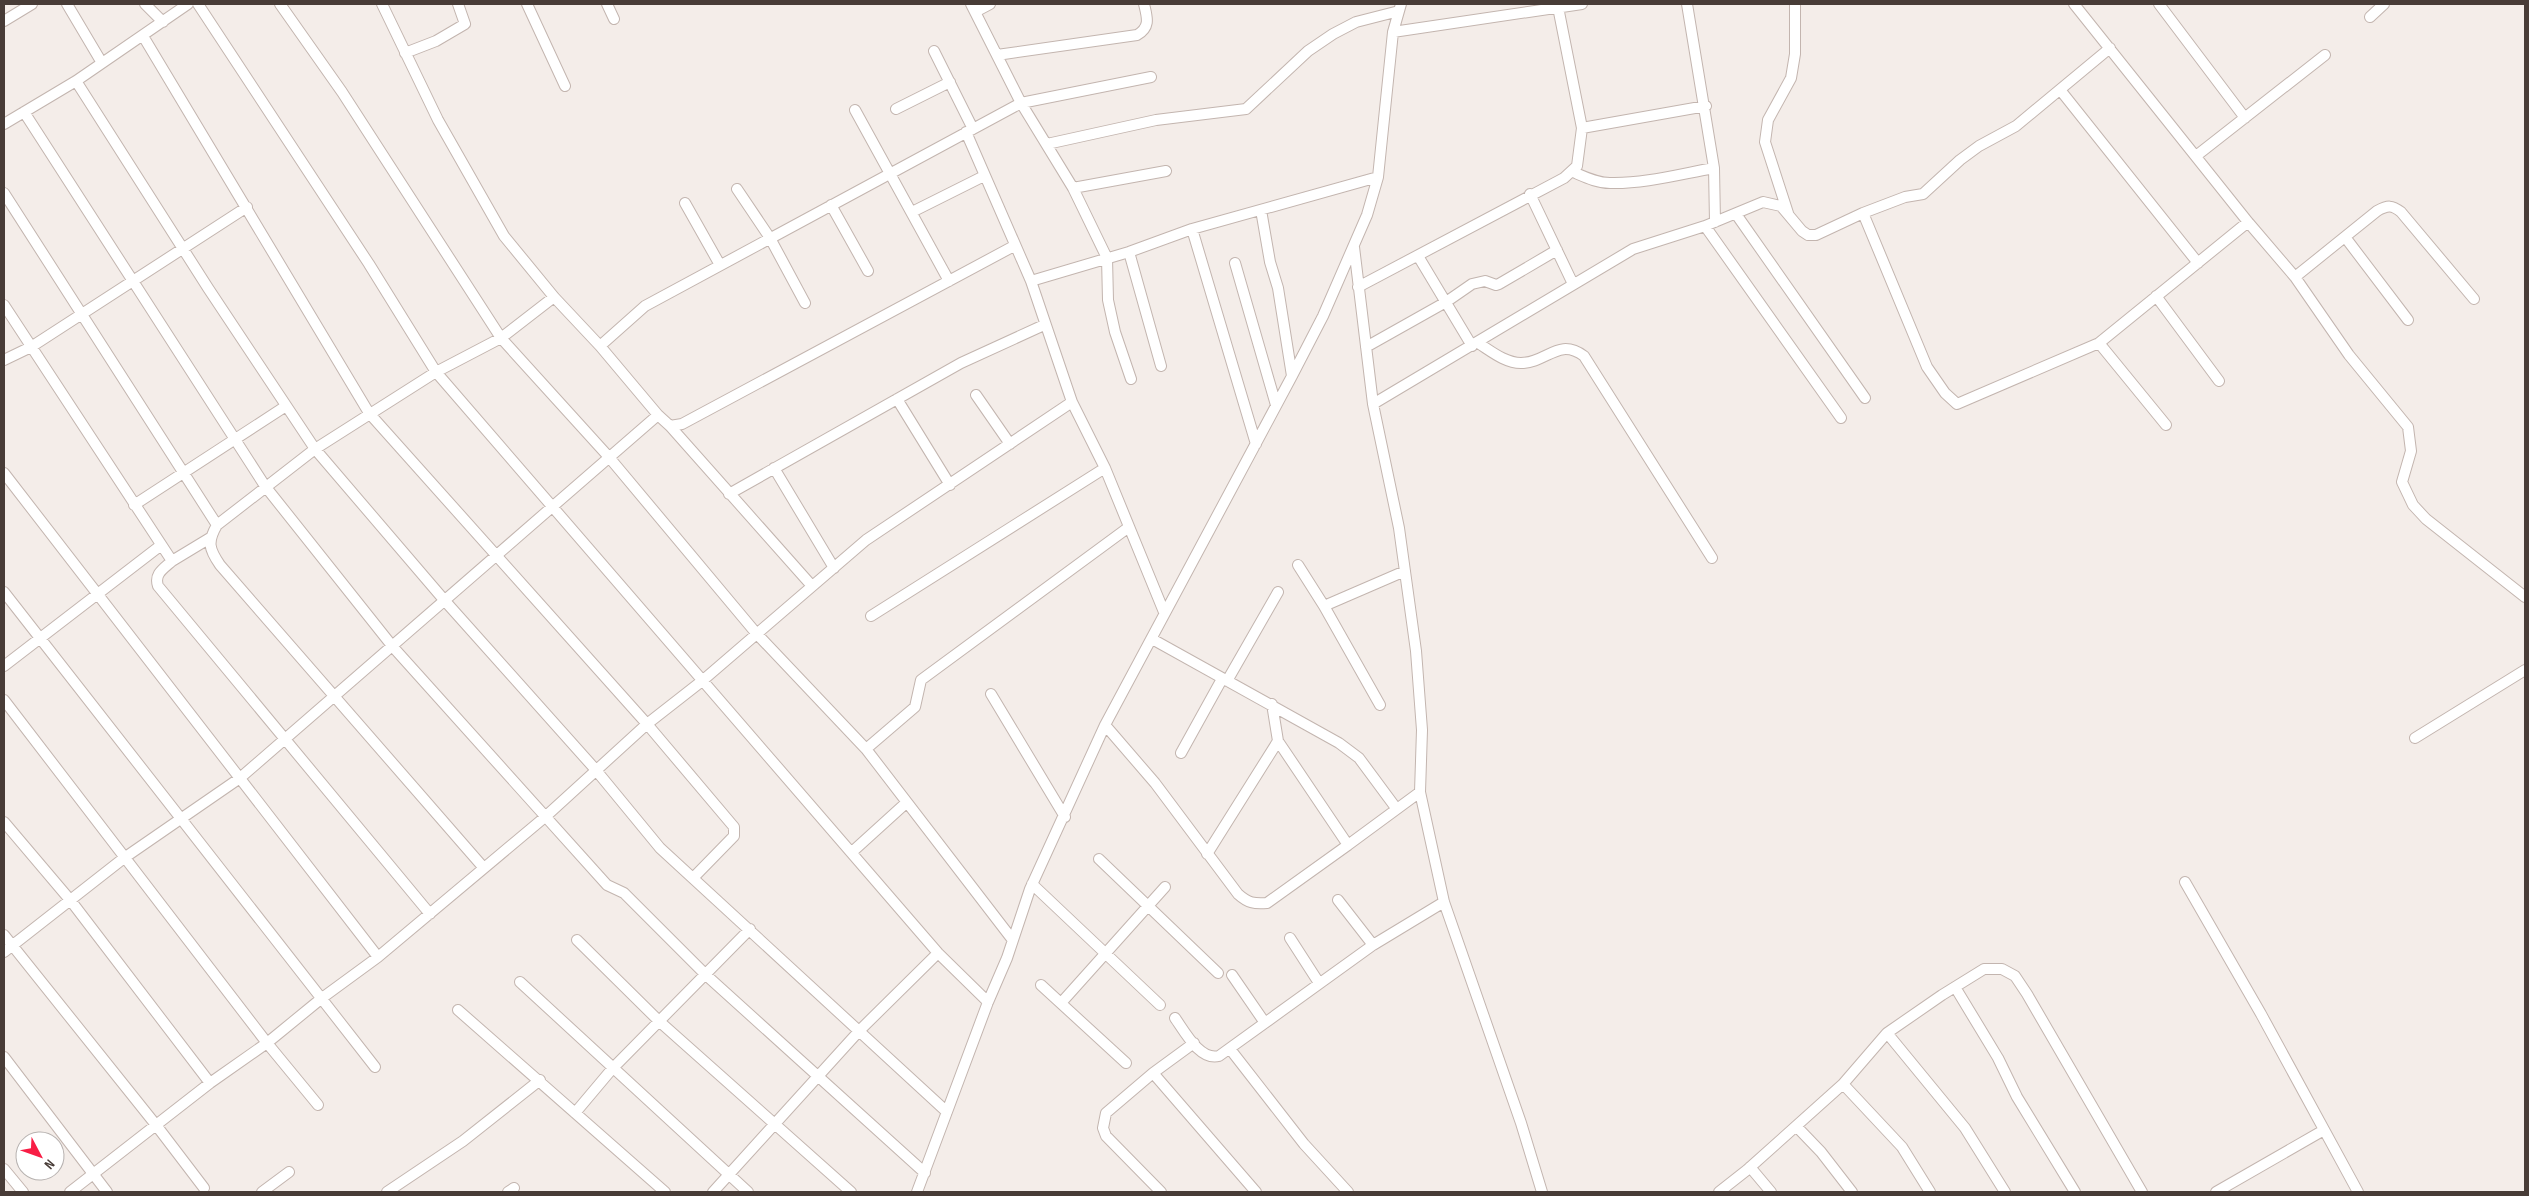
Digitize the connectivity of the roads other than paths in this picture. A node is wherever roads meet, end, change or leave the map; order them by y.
1 (32, 4) edge
2 (67, 4) edge
3 (145, 4) edge
4 (188, 4) edge
5 (198, 4) edge
6 (280, 4) edge
7 (382, 4) edge
8 (458, 4) edge
9 (527, 4) edge
10 (607, 4) edge
11 (990, 4) edge
12 (1144, 4) edge
13 (1582, 4) edge
14 (1687, 4) edge
15 (1795, 4) edge
16 (2074, 4) edge
17 (2159, 4) edge
18 (2384, 4) edge
19 (1400, 7) edge
20 (1558, 7) junction
21 (973, 8) edge
22 (2370, 16) dead end
23 (614, 19) dead end
24 (4, 21) edge
25 (163, 22) junction
26 (1392, 32) junction
27 (143, 36) junction
28 (2110, 48) junction
29 (934, 52) dead end
30 (405, 53) junction
31 (2325, 54) dead end
32 (997, 55) junction
33 (102, 63) junction
34 (1151, 77) dead end
35 (76, 81) junction
36 (950, 82) junction
37 (565, 86) dead end
38 (2061, 91) junction
39 (1021, 103) junction
40 (1706, 106) junction
41 (896, 109) dead end
42 (855, 110) dead end
43 (24, 112) junction
44 (2244, 118) junction
45 (4, 124) edge
46 (1582, 128) junction
47 (969, 130) junction
48 (1047, 144) junction
49 (2196, 156) junction
50 (1714, 168) junction
51 (1166, 172) dead end
52 (1573, 172) junction
53 (891, 173) junction
54 (984, 176) junction
55 (1378, 177) junction
56 (1073, 188) junction
57 (738, 189) dead end
58 (4, 193) edge
59 (1530, 194) junction
60 (684, 202) dead end
61 (831, 205) junction
62 (247, 207) junction
63 (1261, 210) junction
64 (912, 212) junction
65 (1863, 213) junction
66 (1736, 214) junction
67 (1789, 214) junction
68 (1715, 222) junction
69 (2248, 222) junction
70 (1705, 226) junction
71 (1192, 228) junction
72 (2345, 237) junction
73 (770, 238) junction
74 (1354, 245) junction
75 (1014, 246) junction
76 (183, 248) junction
77 (1557, 250) junction
78 (1129, 252) junction
79 (1418, 256) junction
80 (1107, 258) junction
81 (1235, 263) dead end
82 (2198, 263) junction
83 (720, 265) junction
84 (868, 271) dead end
85 (2295, 277) junction
86 (132, 281) junction
87 (949, 281) junction
88 (1031, 281) junction
89 (1574, 284) junction
90 (1358, 287) junction
91 (2156, 296) junction
92 (554, 297) junction
93 (2474, 299) dead end
94 (1446, 302) junction
95 (805, 303) dead end
96 (4, 305) edge
97 (80, 313) junction
98 (2408, 320) dead end
99 (1044, 325) junction
100 (501, 338) junction
101 (2099, 343) junction
102 (1475, 345) junction
103 (600, 346) junction
104 (30, 347) junction
105 (1366, 347) junction
106 (4, 360) edge
107 (1161, 366) dead end
108 (436, 372) junction
109 (1292, 376) junction
110 (1131, 380) dead end
111 (2219, 381) dead end
112 (976, 395) dead end
113 (1865, 398) dead end
114 (897, 399) junction
115 (1072, 402) junction
116 (1374, 404) junction
117 (1276, 405) junction
118 (286, 406) junction
119 (369, 413) junction
120 (658, 414) junction
121 (1842, 418) dead end
122 (2166, 425) dead end
123 (670, 426) junction
124 (236, 441) junction
125 (1010, 444) junction
126 (1256, 444) junction
127 (315, 449) junction
128 (608, 456) junction
129 (774, 468) junction
130 (1105, 468) junction
131 (4, 473) edge
132 (184, 474) junction
133 (950, 485) junction
134 (265, 486) junction
135 (729, 494) junction
136 (134, 505) junction
137 (550, 507) junction
138 (217, 525) junction
139 (1129, 527) junction
140 (210, 538) junction
141 (160, 546) junction
142 (497, 554) junction
143 (1712, 558) dead end
144 (172, 561) junction
145 (1298, 565) dead end
146 (834, 568) junction
147 (1405, 571) junction
148 (812, 586) junction
149 (4, 592) edge
150 (1278, 592) dead end
151 (97, 594) junction
152 (2525, 597) edge
153 (445, 601) junction
154 (1324, 606) junction
155 (1164, 612) junction
156 (871, 616) dead end
157 (756, 634) junction
158 (1152, 639) junction
159 (41, 640) junction
160 (392, 647) junction
161 (4, 666) edge
162 (2525, 670) edge
163 (1224, 680) junction
164 (702, 681) junction
165 (991, 694) dead end
166 (334, 695) junction
167 (4, 700) edge
168 (1272, 704) junction
169 (1380, 705) dead end
170 (647, 724) junction
171 (1105, 725) junction
172 (2415, 738) dead end
173 (286, 740) junction
174 (1278, 740) junction
175 (866, 749) junction
176 (1181, 753) dead end
177 (596, 769) junction
178 (240, 778) junction
179 (1420, 792) junction
180 (906, 803) junction
181 (1396, 808) junction
182 (545, 817) junction
183 (1065, 817) junction
184 (183, 819) junction
185 (4, 822) edge
186 (1348, 844) junction
187 (852, 852) junction
188 (1207, 854) junction
189 (124, 858) junction
190 (1099, 859) dead end
191 (484, 867) junction
192 (694, 878) junction
193 (2185, 882) dead end
194 (1032, 884) junction
195 (1165, 887) dead end
196 (71, 900) junction
197 (1338, 900) dead end
198 (1444, 902) junction
199 (1148, 906) junction
200 (430, 914) junction
201 (750, 929) junction
202 (4, 936) edge
203 (1290, 938) dead end
204 (1012, 939) junction
205 (577, 940) dead end
206 (1373, 945) junction
207 (8, 949) edge
208 (938, 953) junction
209 (1106, 953) junction
210 (378, 957) junction
211 (1218, 973) dead end
212 (706, 974) junction
213 (1232, 975) dead end
214 (520, 982) dead end
215 (1320, 983) junction
216 (1041, 985) dead end
217 (1955, 987) junction
218 (322, 998) junction
219 (988, 1002) junction
220 (1061, 1003) junction
221 (1160, 1005) dead end
222 (458, 1010) dead end
223 (1175, 1018) dead end
224 (660, 1022) junction
225 (1265, 1023) junction
226 (860, 1030) junction
227 (1887, 1033) junction
228 (267, 1043) junction
229 (1194, 1043) junction
230 (1230, 1049) junction
231 (4, 1057) edge
232 (1126, 1064) dead end
233 (375, 1066) dead end
234 (612, 1069) junction
235 (1153, 1073) junction
236 (820, 1076) junction
237 (540, 1080) junction
238 (210, 1083) junction
239 (1843, 1084) junction
240 (318, 1105) dead end
241 (574, 1112) junction
242 (947, 1112) junction
243 (775, 1124) junction
244 (156, 1125) junction
245 (1796, 1126) junction
246 (2324, 1130) junction
247 (1750, 1167) junction
248 (4, 1169) edge
249 (289, 1172) dead end
250 (93, 1173) junction
251 (925, 1173) junction
252 (729, 1174) junction
253 (204, 1188) dead end
254 (23, 1192) edge
255 (70, 1192) edge
256 (107, 1192) edge
257 (262, 1192) edge
258 (387, 1192) edge
259 (665, 1192) edge
260 (713, 1192) edge
261 (748, 1192) edge
262 (851, 1192) edge
263 (917, 1192) edge
264 (1161, 1192) edge
265 (1256, 1192) edge
266 (1348, 1192) edge
267 (1542, 1192) edge
268 (1719, 1192) edge
269 (1771, 1192) edge
270 (1852, 1192) edge
271 (1930, 1192) edge
272 (2005, 1192) edge
273 (2075, 1192) edge
274 (2142, 1192) edge
275 (2216, 1192) edge
276 (2358, 1192) edge

1 - 24 street
2 - 33 street
3 - 25 street
4 - 25 street
5 - 108 street
6 - 100 street
7 - 30 street
8 - 30 street
9 - 37 street
10 - 23 street
11 - 21 street
12 - 32 street
13 - 20 street
14 - 40 street
15 - 67 street
16 - 28 street
17 - 44 street
18 - 22 street
19 - 26 street
19 - 48 street
20 - 26 street
20 - 46 street
21 - 32 street
25 - 27 street
26 - 55 street
27 - 33 street
27 - 62 street
28 - 38 street
28 - 49 street
29 - 36 street
30 - 92 street
31 - 44 street
32 - 39 street
33 - 35 street
34 - 39 street
35 - 43 street
35 - 76 street
36 - 41 street
36 - 47 street
38 - 65 street
38 - 82 street
39 - 47 street
39 - 48 street
40 - 46 street
40 - 50 street
42 - 53 street
43 - 45 street
43 - 86 street
44 - 49 street
46 - 52 street
47 - 53 street
47 - 54 street
48 - 56 street
49 - 69 street
50 - 52 street
50 - 68 street
51 - 56 street
52 - 59 street
53 - 61 street
53 - 64 street
54 - 64 street
54 - 75 street
55 - 63 street
55 - 74 street
56 - 80 street
57 - 73 street
58 - 97 street
59 - 77 street
59 - 79 street
60 - 83 street
61 - 73 street
61 - 84 street
62 - 76 street
62 - 119 street
63 - 71 street
63 - 109 street
64 - 87 street
65 - 67 street
65 - 101 street
66 - 67 street
66 - 68 street
66 - 113 street
68 - 70 street
69 - 82 street
69 - 85 street
70 - 89 street
70 - 121 street
71 - 78 street
71 - 126 street
72 - 85 street
72 - 93 street
72 - 98 street
73 - 83 street
73 - 95 street
74 - 90 street
74 - 109 street
75 - 87 street
75 - 88 street
76 - 86 street
76 - 118 street
77 - 89 street
77 - 94 street
78 - 80 street
78 - 107 street
79 - 90 street
79 - 94 street
80 - 88 street
80 - 110 street
81 - 117 street
82 - 91 street
83 - 103 street
85 - 152 street
86 - 97 street
86 - 124 street
87 - 123 street
88 - 99 street
89 - 102 street
90 - 105 street
91 - 101 street
91 - 111 street
92 - 100 street
92 - 103 street
94 - 102 street
94 - 105 street
96 - 104 street
97 - 104 street
97 - 132 street
99 - 114 street
99 - 115 street
100 - 108 street
100 - 128 street
101 - 122 street
102 - 116 street
102 - 143 street
103 - 120 street
104 - 106 street
104 - 136 street
105 - 116 street
108 - 119 street
108 - 137 street
109 - 117 street
112 - 125 street
114 - 129 street
114 - 133 street
115 - 125 street
115 - 130 street
116 - 147 street
117 - 126 street
118 - 124 street
118 - 127 street
119 - 127 street
119 - 142 street
120 - 123 street
120 - 128 street
123 - 135 street
124 - 132 street
124 - 134 street
125 - 133 street
126 - 155 street
127 - 134 street
127 - 153 street
128 - 137 street
128 - 157 street
129 - 135 street
129 - 146 street
130 - 139 street
130 - 156 street
131 - 151 street
132 - 136 street
132 - 138 street
133 - 146 street
134 - 138 street
134 - 160 street
135 - 148 street
136 - 141 street
137 - 142 street
137 - 164 street
138 - 140 street
139 - 155 street
139 - 175 street
140 - 144 street
140 - 166 street
141 - 144 street
141 - 151 street
142 - 153 street
142 - 170 street
144 - 173 street
145 - 154 street
146 - 148 street
147 - 154 street
147 - 179 street
148 - 157 street
149 - 159 street
150 - 163 street
151 - 159 street
151 - 178 street
153 - 160 street
153 - 177 street
154 - 169 street
155 - 158 street
157 - 164 street
157 - 175 street
158 - 163 street
158 - 171 street
159 - 161 street
159 - 184 street
160 - 166 street
160 - 182 street
162 - 172 street
163 - 168 street
163 - 176 street
164 - 170 street
164 - 187 street
165 - 183 street
166 - 173 street
166 - 191 street
167 - 189 street
168 - 174 street
168 - 181 street
170 - 177 street
170 - 192 street
171 - 183 street
171 - 188 street
173 - 178 street
173 - 200 street
174 - 186 street
174 - 188 street
175 - 180 street
177 - 182 street
177 - 192 street
178 - 184 street
178 - 210 street
179 - 181 street
179 - 198 street
180 - 187 street
180 - 204 street
181 - 186 street
182 - 191 street
182 - 212 street
183 - 194 street
184 - 189 street
184 - 218 street
185 - 196 street
186 - 188 street
187 - 208 street
189 - 196 street
189 - 228 street
190 - 199 street
191 - 200 street
192 - 201 street
193 - 246 street
194 - 204 street
194 - 209 street
195 - 199 street
196 - 207 street
196 - 238 street
197 - 206 street
198 - 206 street
198 - 267 street
199 - 209 street
199 - 211 street
200 - 210 street
201 - 212 street
201 - 226 street
202 - 207 street
203 - 215 street
204 - 219 street
205 - 224 street
206 - 215 street
207 - 244 street
208 - 219 street
208 - 226 street
209 - 220 street
209 - 221 street
210 - 218 street
212 - 224 street
212 - 236 street
213 - 225 street
214 - 234 street
215 - 225 street
216 - 220 street
217 - 227 street
217 - 273 street
217 - 274 street
218 - 228 street
218 - 233 street
219 - 242 street
220 - 232 street
222 - 237 street
223 - 229 street
224 - 234 street
224 - 243 street
225 - 230 street
226 - 236 street
226 - 242 street
227 - 239 street
227 - 272 street
228 - 238 street
228 - 240 street
229 - 230 street
229 - 235 street
230 - 266 street
231 - 250 street
234 - 241 street
234 - 252 street
235 - 264 street
235 - 265 street
236 - 243 street
236 - 251 street
237 - 241 street
237 - 258 street
238 - 244 street
239 - 245 street
239 - 271 street
241 - 259 street
242 - 251 street
243 - 252 street
243 - 262 street
244 - 250 street
244 - 253 street
245 - 247 street
245 - 270 street
246 - 275 street
246 - 276 street
247 - 268 street
247 - 269 street
248 - 254 street
249 - 257 street
250 - 255 street
250 - 256 street
251 - 263 street
252 - 260 street
252 - 261 street

